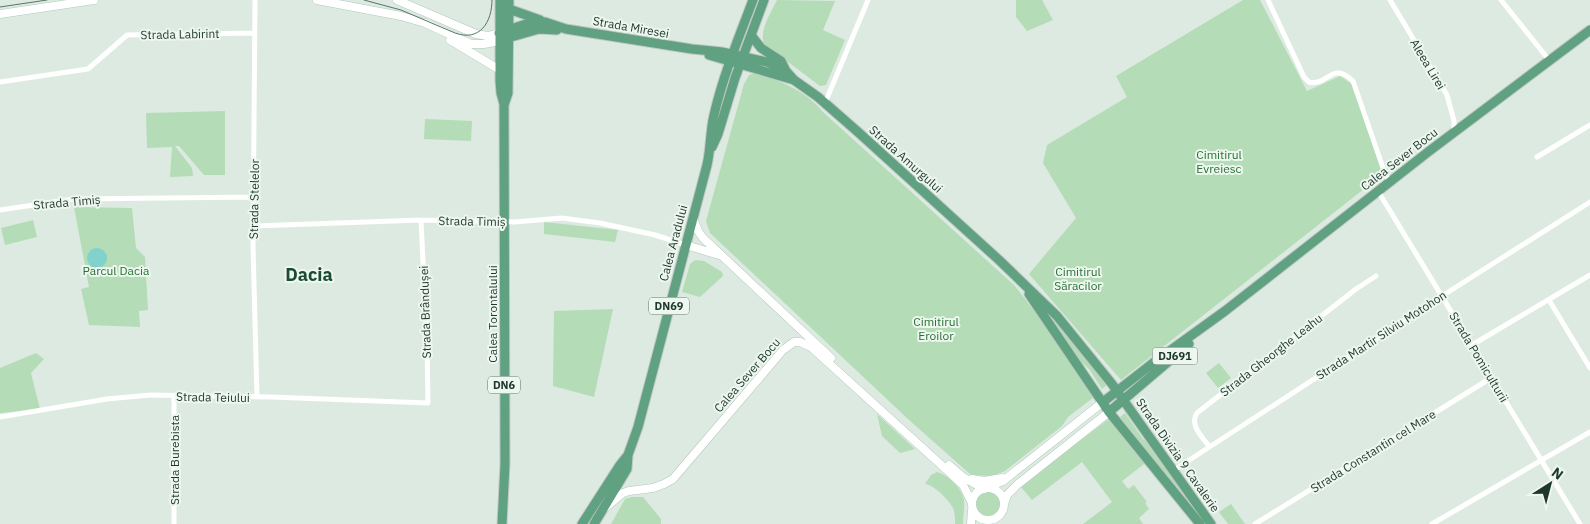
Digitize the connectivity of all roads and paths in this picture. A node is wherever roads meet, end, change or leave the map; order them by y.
1 (94, 0) edge
2 (255, 0) edge
3 (317, 0) edge
4 (397, 0) edge
5 (500, 0) edge
6 (753, 0) edge
7 (764, 0) edge
8 (868, 0) edge
9 (1268, 0) edge
10 (1390, 0) edge
11 (1501, 0) edge
12 (509, 5) edge
13 (0, 14) edge
14 (545, 22) junction
15 (432, 26) junction
16 (566, 29) junction
17 (1590, 30) edge
18 (255, 33) junction
19 (509, 33) junction
20 (751, 36) junction
21 (499, 37) junction
22 (732, 58) junction
23 (742, 60) junction
24 (1550, 60) junction
25 (500, 70) junction
26 (786, 71) junction
27 (794, 80) junction
28 (0, 82) edge
29 (825, 103) junction
30 (504, 105) junction
31 (1590, 125) edge
32 (1454, 132) junction
33 (710, 152) junction
34 (1538, 157) dead end
35 (1389, 182) junction
36 (1378, 190) junction
37 (255, 197) junction
38 (1590, 202) edge
39 (0, 210) edge
40 (693, 218) junction
41 (422, 220) junction
42 (503, 222) junction
43 (255, 226) junction
44 (686, 245) junction
45 (725, 259) junction
46 (999, 260) junction
47 (1376, 276) dead end
48 (1590, 276) edge
49 (1442, 296) junction
50 (1549, 300) junction
51 (1225, 311) junction
52 (794, 324) junction
53 (794, 342) junction
54 (1472, 345) junction
55 (1590, 368) edge
56 (1491, 378) junction
57 (1117, 391) junction
58 (174, 396) junction
59 (257, 398) junction
60 (1124, 400) junction
61 (1103, 402) junction
62 (428, 403) joint
63 (1109, 412) junction
64 (0, 417) edge
65 (1590, 432) edge
66 (1209, 446) junction
67 (628, 455) junction
68 (1540, 460) junction
69 (1174, 470) junction
70 (1010, 476) junction
71 (963, 477) junction
72 (985, 489) junction
73 (972, 504) junction
74 (1004, 505) junction
75 (600, 514) junction
76 (992, 521) edge
77 (174, 524) edge
78 (502, 524) edge
79 (582, 524) edge
80 (594, 524) edge
81 (971, 524) edge
82 (1200, 524) edge
83 (1211, 524) edge
84 (1255, 524) edge
85 (1432, 524) edge
86 (1580, 524) edge

1 - 13 main road
2 - 18 street, Strada Stelelor
3 - 15 main road
4 - 21 main road
5 - 21 main road, Calea Torontalului / DN6
6 - 22 main road, Calea Aradului / DN69
7 - 20 main road, Calea Aradului / DN69
8 - 29 street
9 - 35 street
10 - 32 street, Aleea Lirei
11 - 24 street
12 - 14 main road
12 - 19 main road, Calea Torontalului / DN6
14 - 16 main road, Strada Miresei
14 - 19 main road, Strada Miresei
15 - 21 main road
15 - 25 main road
16 - 19 main road, Strada Miresei
16 - 22 main road, Strada Miresei
17 - 24 main road, Calea Sever Bocu / DJ691
18 - 28 street, Strada Labirint
18 - 37 street, Strada Stelelor
19 - 21 main road, Strada Miresei
19 - 30 main road, Calea Torontalului / DN6
20 - 23 main road, Calea Aradului / DN69
20 - 26 main road
21 - 25 main road, Calea Torontalului / DN6
22 - 23 main road, Strada Miresei
22 - 33 main road, Calea Aradului / DN69
23 - 26 main road, Strada Amurgului
23 - 27 main road, Strada Amurgului
23 - 33 main road, Calea Aradului / DN69
24 - 32 main road, Calea Sever Bocu / DJ691
25 - 30 main road, Calea Torontalului / DN6
26 - 27 main road, Strada Amurgului
27 - 29 main road, Strada Amurgului
29 - 46 main road, Strada Amurgului
30 - 42 main road, Calea Torontalului / DN6
31 - 34 street
32 - 35 main road, Calea Sever Bocu / DJ691
33 - 40 main road, Calea Aradului / DN69
35 - 36 main road, Calea Sever Bocu / DJ691
36 - 49 street, Strada Pomiculturii
36 - 51 main road, Calea Sever Bocu / DJ691
37 - 39 street, Strada Timiș
37 - 43 street, Strada Stelelor
38 - 49 street, Strada Martir Silviu Motohon
40 - 44 main road, Calea Aradului / DN69
40 - 45 main road
41 - 42 street, Strada Timiș
41 - 43 street, Strada Timiș
41 - 62 street, Strada Brândușei
42 - 44 street, Strada Timiș
42 - 78 main road, Calea Torontalului / DN6
43 - 59 street, Strada Stelelor
44 - 45 main road
44 - 67 main road, Calea Aradului / DN69
45 - 52 main road
46 - 57 main road, Strada Amurgului
46 - 61 main road, Strada Amurgului
47 - 66 street, Strada Gheorghe Leahu
48 - 50 street
49 - 54 street, Strada Pomiculturii
49 - 66 street, Strada Martir Silviu Motohon
50 - 54 street
50 - 55 street
51 - 57 main road, Calea Sever Bocu / DJ691
51 - 60 main road, Calea Sever Bocu / DJ691
52 - 53 main road
52 - 71 main road
53 - 73 main road, Calea Sever Bocu / DJ691
53 - 75 main road, Calea Sever Bocu
54 - 56 street, Strada Pomiculturii
56 - 68 street, Strada Pomiculturii
56 - 84 street, Strada Constantin cel Mare
57 - 60 main road, Strada Divizia 9 Cavalerie
57 - 61 main road, Calea Sever Bocu / DJ691
58 - 59 street, Strada Teiului
58 - 64 street, Strada Teiului
58 - 77 street, Strada Burebista
59 - 62 street, Strada Teiului
60 - 63 main road, Calea Sever Bocu / DJ691
60 - 69 main road, Strada Divizia 9 Cavalerie
61 - 63 main road, Strada Divizia 9 Cavalerie
61 - 70 main road, Calea Sever Bocu / DJ691
63 - 74 main road, Calea Sever Bocu / DJ691
63 - 82 main road, Strada Divizia 9 Cavalerie
65 - 68 street
66 - 69 street, Strada Martir Silviu Motohon
67 - 75 main road, Calea Aradului / DN69
67 - 79 main road, Calea Aradului / DN69
68 - 85 street
68 - 86 street, Strada Pomiculturii
69 - 83 main road, Strada Divizia 9 Cavalerie
70 - 71 main road
70 - 72 main road, Calea Sever Bocu / DJ691
71 - 72 main road
72 - 73 main road, DJ691
72 - 74 main road
73 - 76 main road, DJ691
73 - 81 main road
74 - 76 main road, DJ691
75 - 80 main road, Calea Aradului / DN69

